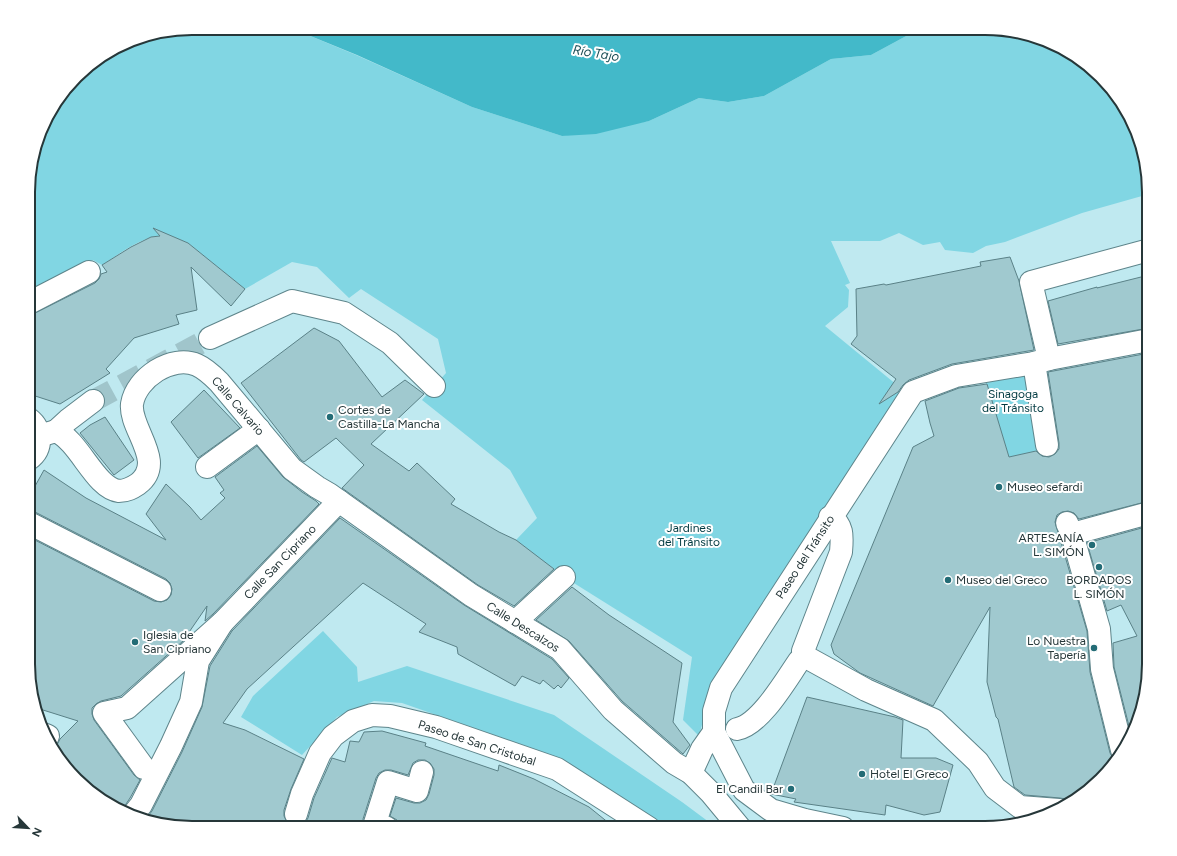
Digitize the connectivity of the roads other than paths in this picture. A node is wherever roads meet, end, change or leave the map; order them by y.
1 (1142, 252) edge
2 (89, 272) dead end
3 (35, 300) edge
4 (210, 338) tunnel mouth
5 (1142, 341) edge
6 (1042, 361) junction
7 (434, 386) dead end
8 (93, 400) tunnel mouth
9 (42, 428) edge
10 (259, 430) junction
11 (1047, 445) dead end
12 (35, 451) edge
13 (207, 467) dead end
14 (339, 501) junction
15 (1142, 514) edge
16 (830, 517) junction
17 (35, 527) edge
18 (564, 576) dead end
19 (160, 590) dead end
20 (515, 622) junction
21 (222, 623) junction
22 (806, 657) junction
23 (736, 729) dead end
24 (714, 732) junction
25 (1120, 743) edge
26 (144, 768) dead end
27 (422, 772) dead end
28 (691, 773) junction
29 (1045, 809) edge
30 (136, 811) edge
31 (296, 814) dead end
32 (382, 821) edge
33 (638, 821) edge
34 (734, 821) edge
35 (810, 821) edge

1 - 6 street
2 - 3 street
4 - 7 street
5 - 6 street, Paseo del Tránsito
6 - 11 street
6 - 16 street, Paseo del Tránsito
8 - 9 street
9 - 10 street, Calle Calvario
9 - 12 street
10 - 13 street
10 - 14 street, Calle Calvario
14 - 20 street, Calle Descalzos
14 - 21 street, Calle San Cipriano
15 - 25 street
16 - 22 street
16 - 24 street, Paseo del Tránsito
17 - 19 street
18 - 20 street
20 - 28 street, Calle Descalzos
21 - 26 street
21 - 30 street
22 - 23 street
22 - 29 street
24 - 28 street
24 - 35 street
27 - 32 street
28 - 34 street
31 - 33 street, Paseo de San Cristobal

